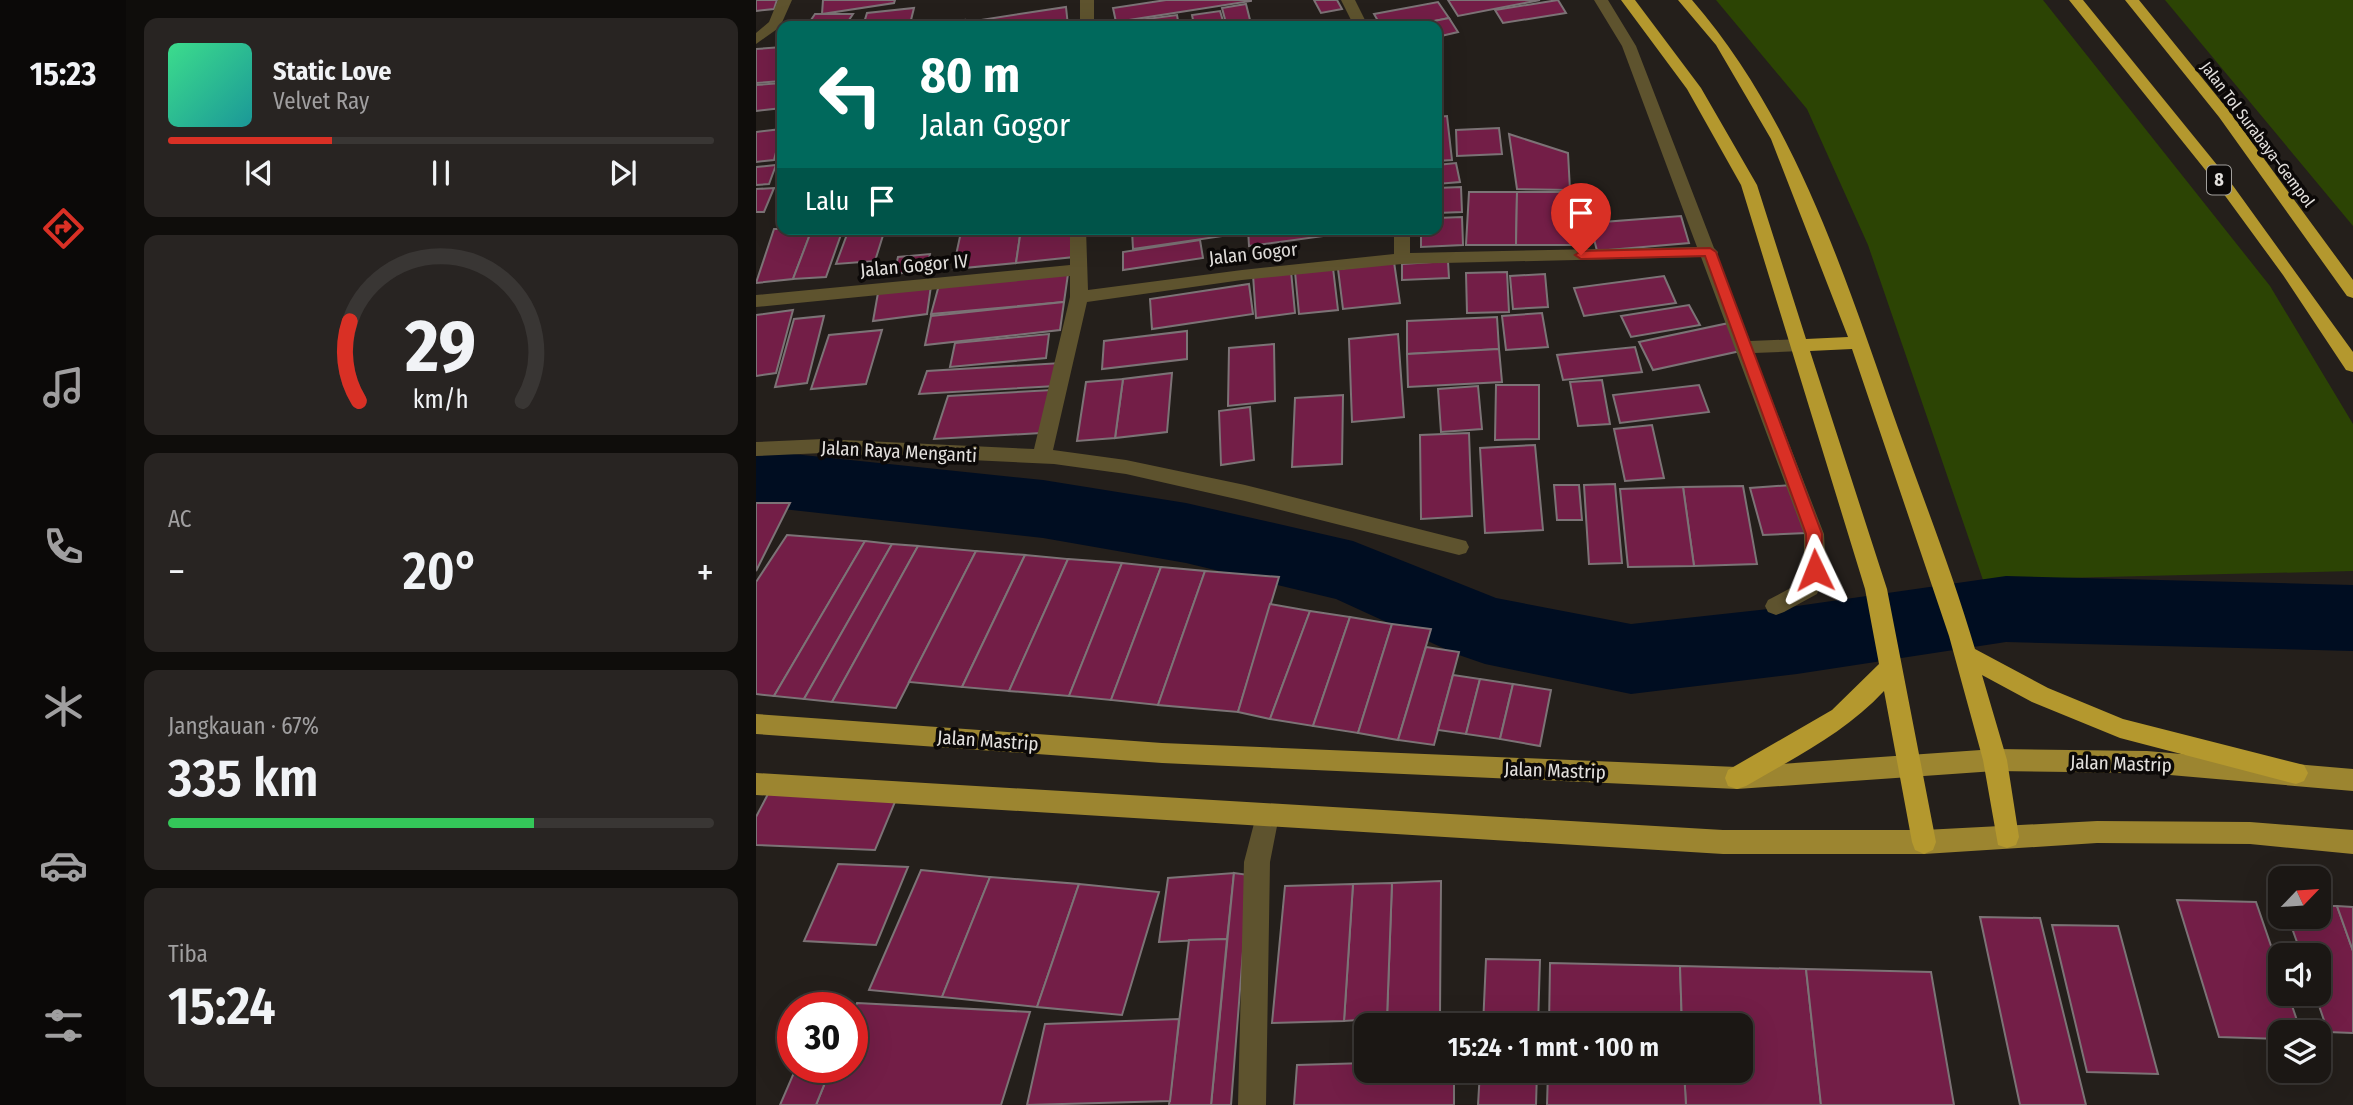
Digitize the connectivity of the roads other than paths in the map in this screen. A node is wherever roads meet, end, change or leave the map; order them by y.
1 (785, 0) edge
2 (1087, 0) edge
3 (1348, 0) edge
4 (1601, 0) edge
5 (1628, 0) edge
6 (1685, 0) edge
7 (2076, 0) edge
8 (2132, 0) edge
9 (1087, 21) edge
10 (1359, 21) edge
11 (756, 40) edge
12 (1078, 235) edge
13 (1402, 235) edge
14 (1710, 252) junction
15 (1402, 259) junction
16 (1077, 271) junction
17 (2353, 292) edge
18 (1079, 297) junction
19 (756, 301) edge
20 (1861, 342) junction
21 (1801, 345) junction
22 (1745, 347) junction
23 (2353, 366) edge
24 (756, 449) edge
25 (1042, 457) junction
26 (1459, 547) dead end
27 (1776, 606) dead end
28 (1963, 646) junction
29 (1888, 657) junction
30 (756, 724) edge
31 (1995, 760) junction
32 (1910, 766) junction
33 (2296, 773) junction
34 (1737, 778) junction
35 (2353, 780) edge
36 (756, 784) edge
37 (1267, 816) junction
38 (2007, 837) junction
39 (1924, 842) junction
40 (2353, 842) edge
41 (1252, 1105) edge

1 - 11 street
2 - 9 street
3 - 10 street
4 - 14 street
5 - 21 highway
6 - 20 highway
7 - 23 highway, 8
8 - 17 highway, Jalan Tol Surabaya–Gempol / 8
12 - 16 street
13 - 15 street
14 - 15 street, Jalan Gogor
14 - 22 street
15 - 18 street, Jalan Gogor
16 - 18 street
16 - 19 street, Jalan Gogor IV
18 - 25 street
20 - 21 highway
20 - 28 highway
21 - 22 street
21 - 29 highway
22 - 27 street
24 - 25 street, Jalan Raya Menganti
25 - 26 street, Jalan Raya Menganti
28 - 31 highway
28 - 33 highway
29 - 32 highway
29 - 34 highway
30 - 34 main road, Jalan Mastrip
31 - 32 main road, Jalan Mastrip
31 - 33 main road, Jalan Mastrip
31 - 38 highway
32 - 34 main road, Jalan Mastrip
32 - 39 highway
33 - 35 main road, Jalan Mastrip
36 - 37 main road
37 - 39 main road
37 - 41 street
38 - 39 main road
38 - 40 main road

